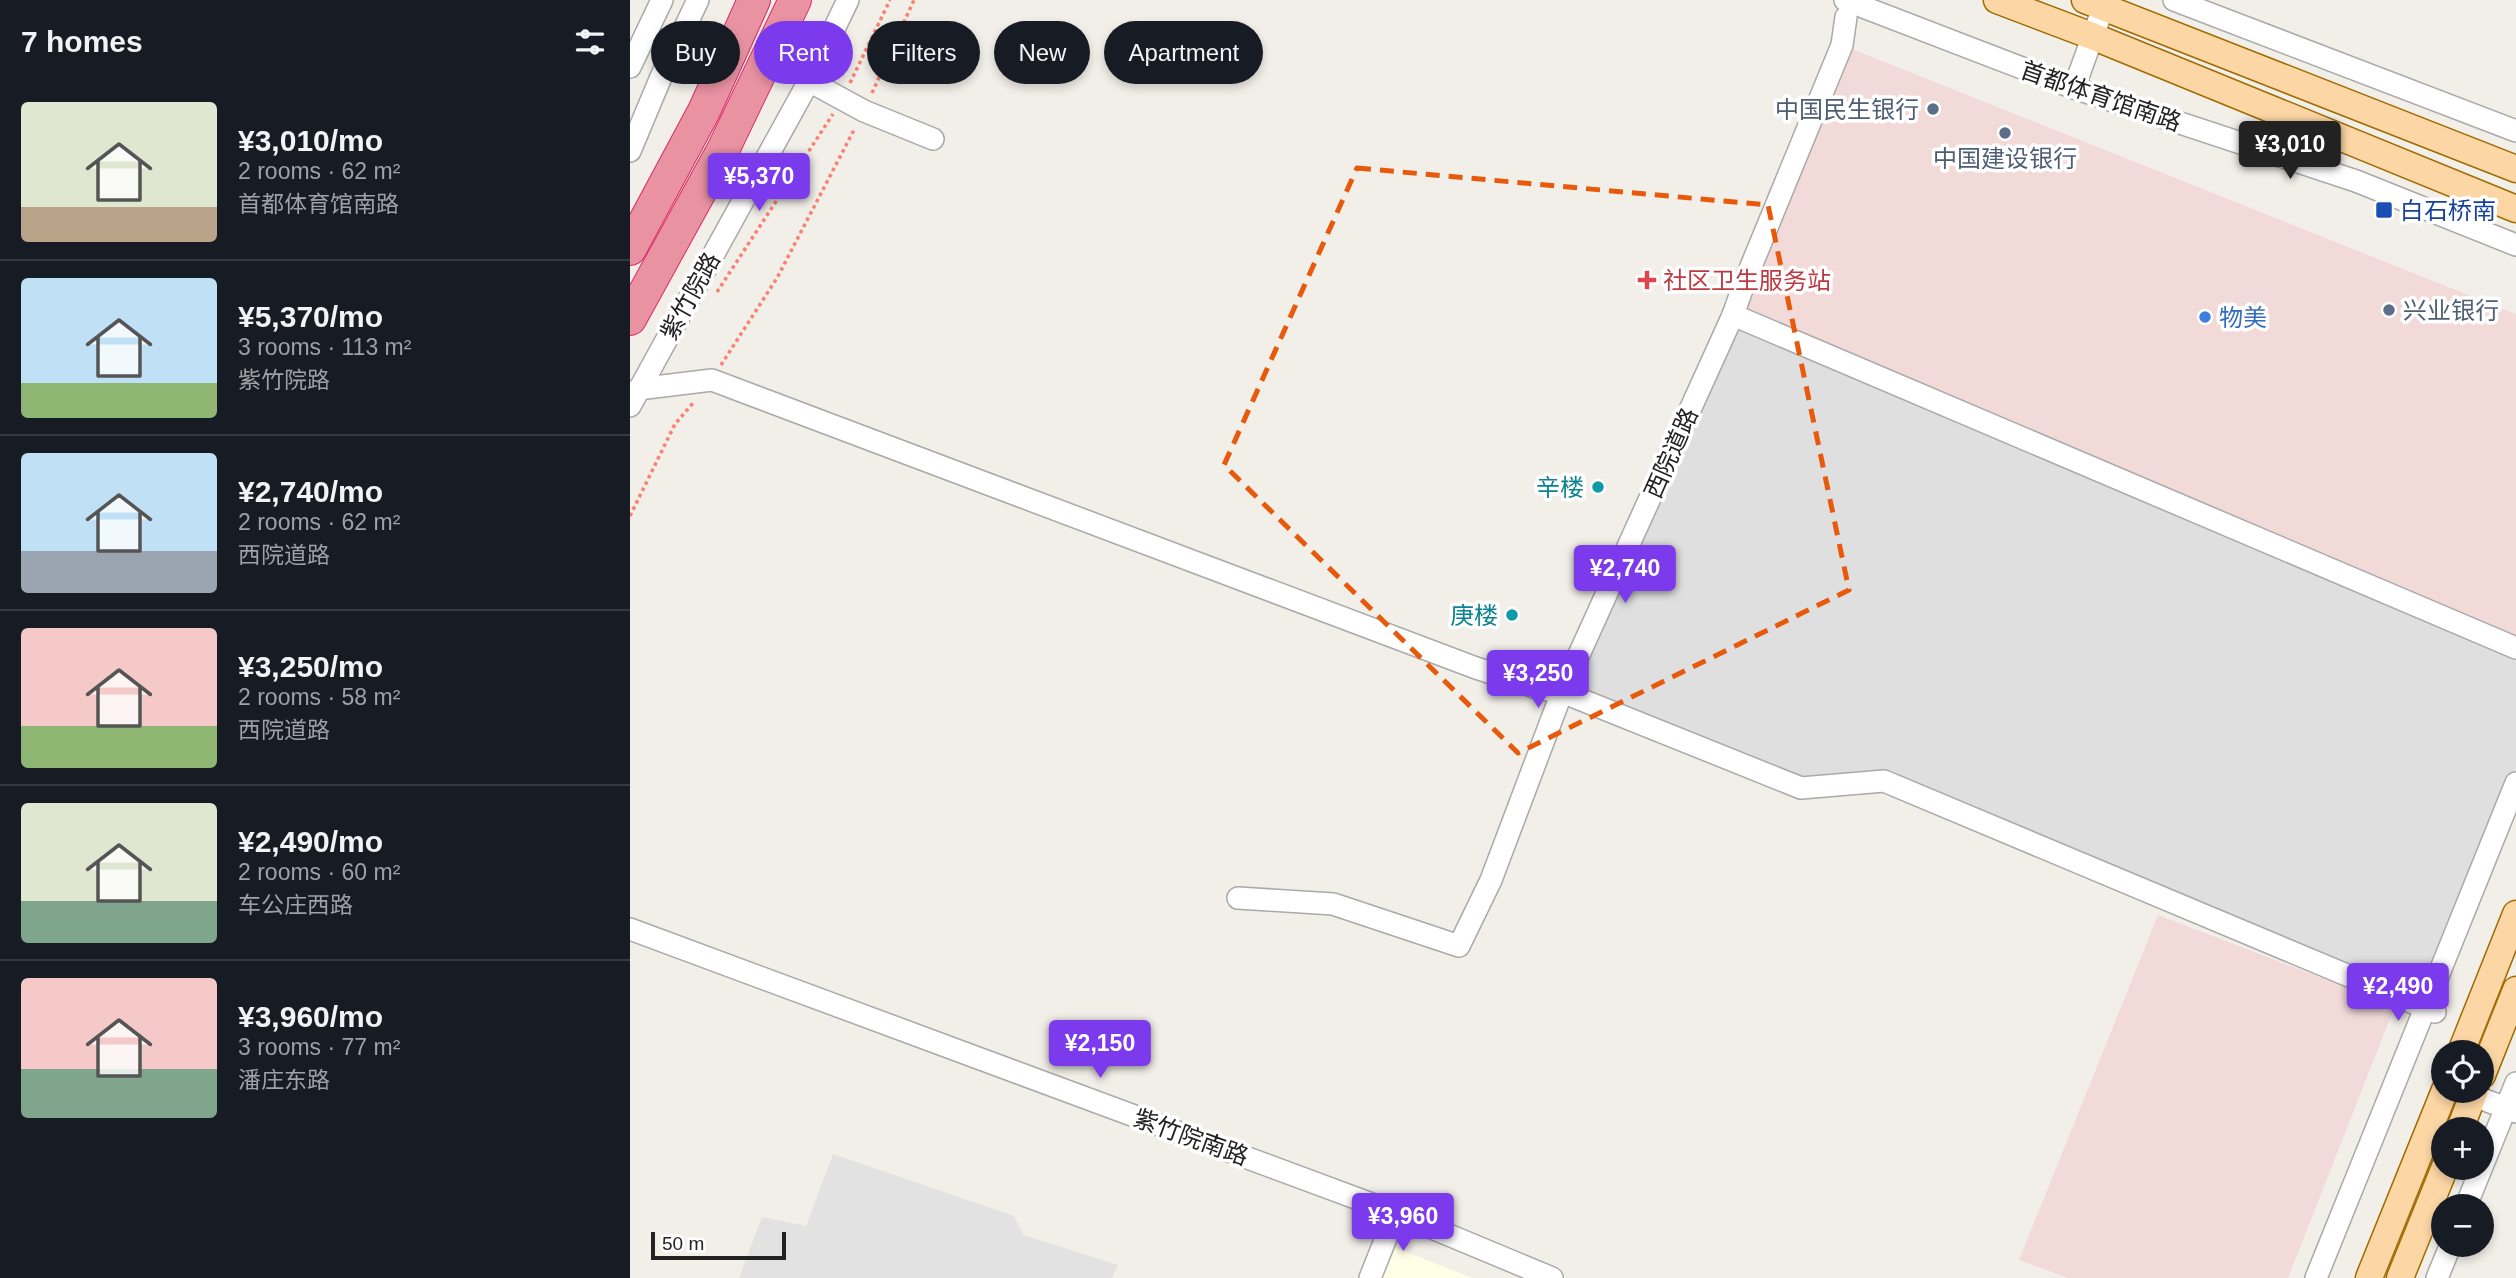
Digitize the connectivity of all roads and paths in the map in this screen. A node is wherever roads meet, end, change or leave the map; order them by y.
1 (662, 0) edge
2 (698, 0) edge
3 (754, 0) edge
4 (795, 0) edge
5 (890, 0) edge
6 (914, 0) edge
7 (1997, 0) edge
8 (2174, 0) edge
9 (2098, 2) edge
10 (1846, 9) edge
11 (2092, 36) junction
12 (630, 67) edge
13 (807, 84) edge
14 (815, 84) edge
15 (2074, 88) junction
16 (843, 98) junction
17 (864, 111) junction
18 (2516, 131) edge
19 (933, 139) dead end
20 (630, 151) edge
21 (2516, 169) edge
22 (2516, 209) edge
23 (2516, 245) edge
24 (630, 249) edge
25 (711, 301) dead end
26 (1733, 315) junction
27 (630, 319) edge
28 (712, 380) junction
29 (634, 397) edge
30 (630, 516) edge
31 (2516, 648) edge
32 (1562, 692) junction
33 (2516, 783) edge
34 (1238, 898) dead end
35 (2516, 915) edge
36 (630, 929) edge
37 (2516, 990) edge
38 (2430, 1010) junction
39 (2466, 1040) edge
40 (2494, 1040) edge
41 (2516, 1083) edge
42 (2494, 1100) edge
43 (2440, 1103) edge
44 (2511, 1110) edge
45 (2440, 1180) edge
46 (2472, 1194) edge
47 (1396, 1213) junction
48 (2446, 1257) edge
49 (1370, 1278) edge
50 (1552, 1278) edge
51 (2316, 1278) edge
52 (2369, 1278) edge
53 (2400, 1278) edge
54 (2437, 1278) edge

1 - 12 street
2 - 20 street
3 - 24 highway
4 - 27 highway, 紫竹院路
5 - 16 path
6 - 17 path
7 - 11 main road, 首都体育馆南路
8 - 18 street
9 - 11 street
9 - 21 main road
10 - 15 street, 首都体育馆南路
10 - 26 street, 西院道路
11 - 15 street
11 - 22 main road, 首都体育馆南路
13 - 29 street, 紫竹院路
14 - 16 street
15 - 23 street, 首都体育馆南路
16 - 17 street
16 - 25 path
17 - 19 street
17 - 28 path
26 - 31 street
26 - 32 street, 西院道路
28 - 29 street
28 - 30 path
28 - 32 street
32 - 34 street, 西院道路
32 - 38 street
33 - 38 street
35 - 39 main road
36 - 47 street, 紫竹院南路
37 - 40 main road
38 - 51 street
41 - 44 street
42 - 44 street
43 - 52 main road
44 - 46 street
45 - 53 main road
47 - 49 street
47 - 50 street, 紫竹院南路
48 - 54 street

